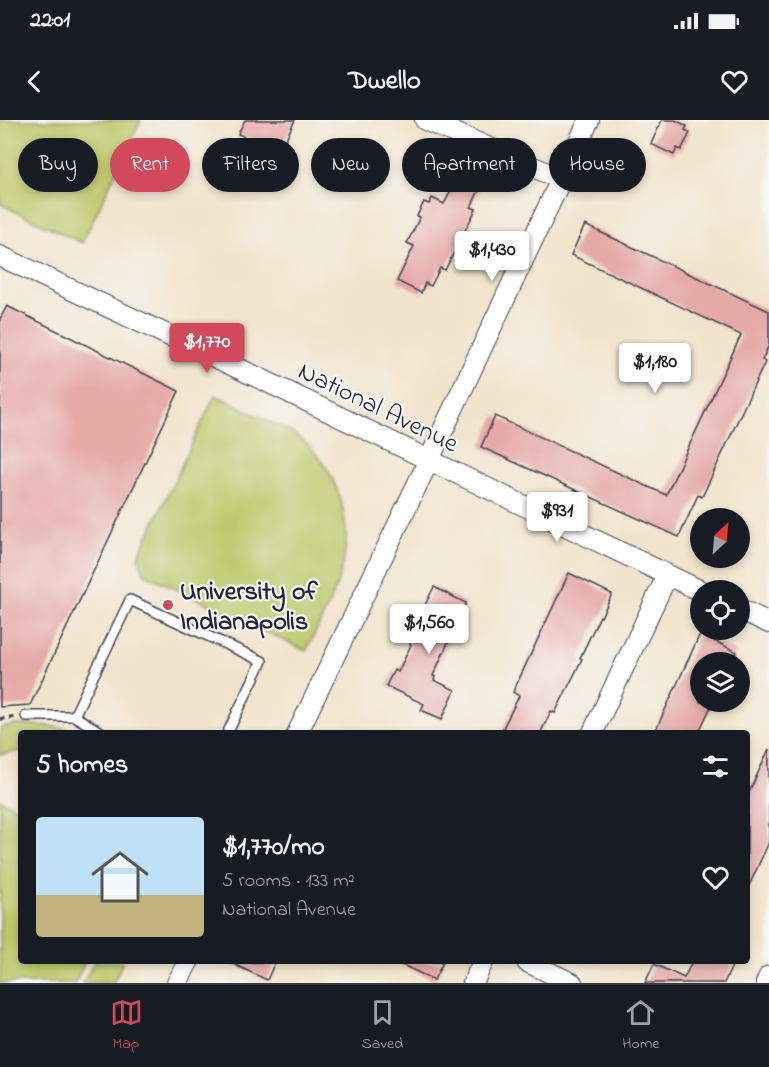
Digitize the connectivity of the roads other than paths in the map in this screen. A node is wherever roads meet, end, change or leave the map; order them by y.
1 (425, 120) edge
2 (589, 120) edge
3 (580, 138) edge
4 (549, 174) edge
5 (555, 192) edge
6 (0, 256) edge
7 (429, 460) junction
8 (667, 576) junction
9 (690, 586) edge
10 (750, 614) edge
11 (769, 623) edge
12 (26, 716) dead end
13 (74, 716) junction
14 (97, 730) edge
15 (229, 730) edge
16 (299, 730) edge
17 (594, 730) edge
18 (187, 964) edge
19 (482, 964) edge
20 (531, 964) edge
21 (769, 976) edge
22 (177, 983) edge
23 (473, 983) edge
24 (572, 983) edge
25 (766, 983) edge

1 - 4 street
2 - 3 street
5 - 7 street
6 - 7 street, National Avenue
7 - 8 street, National Avenue
7 - 16 street
8 - 9 street, National Avenue
8 - 17 street
10 - 11 street
12 - 13 lane
13 - 14 lane
13 - 15 lane
18 - 22 street
19 - 23 street
20 - 24 street
21 - 25 street

